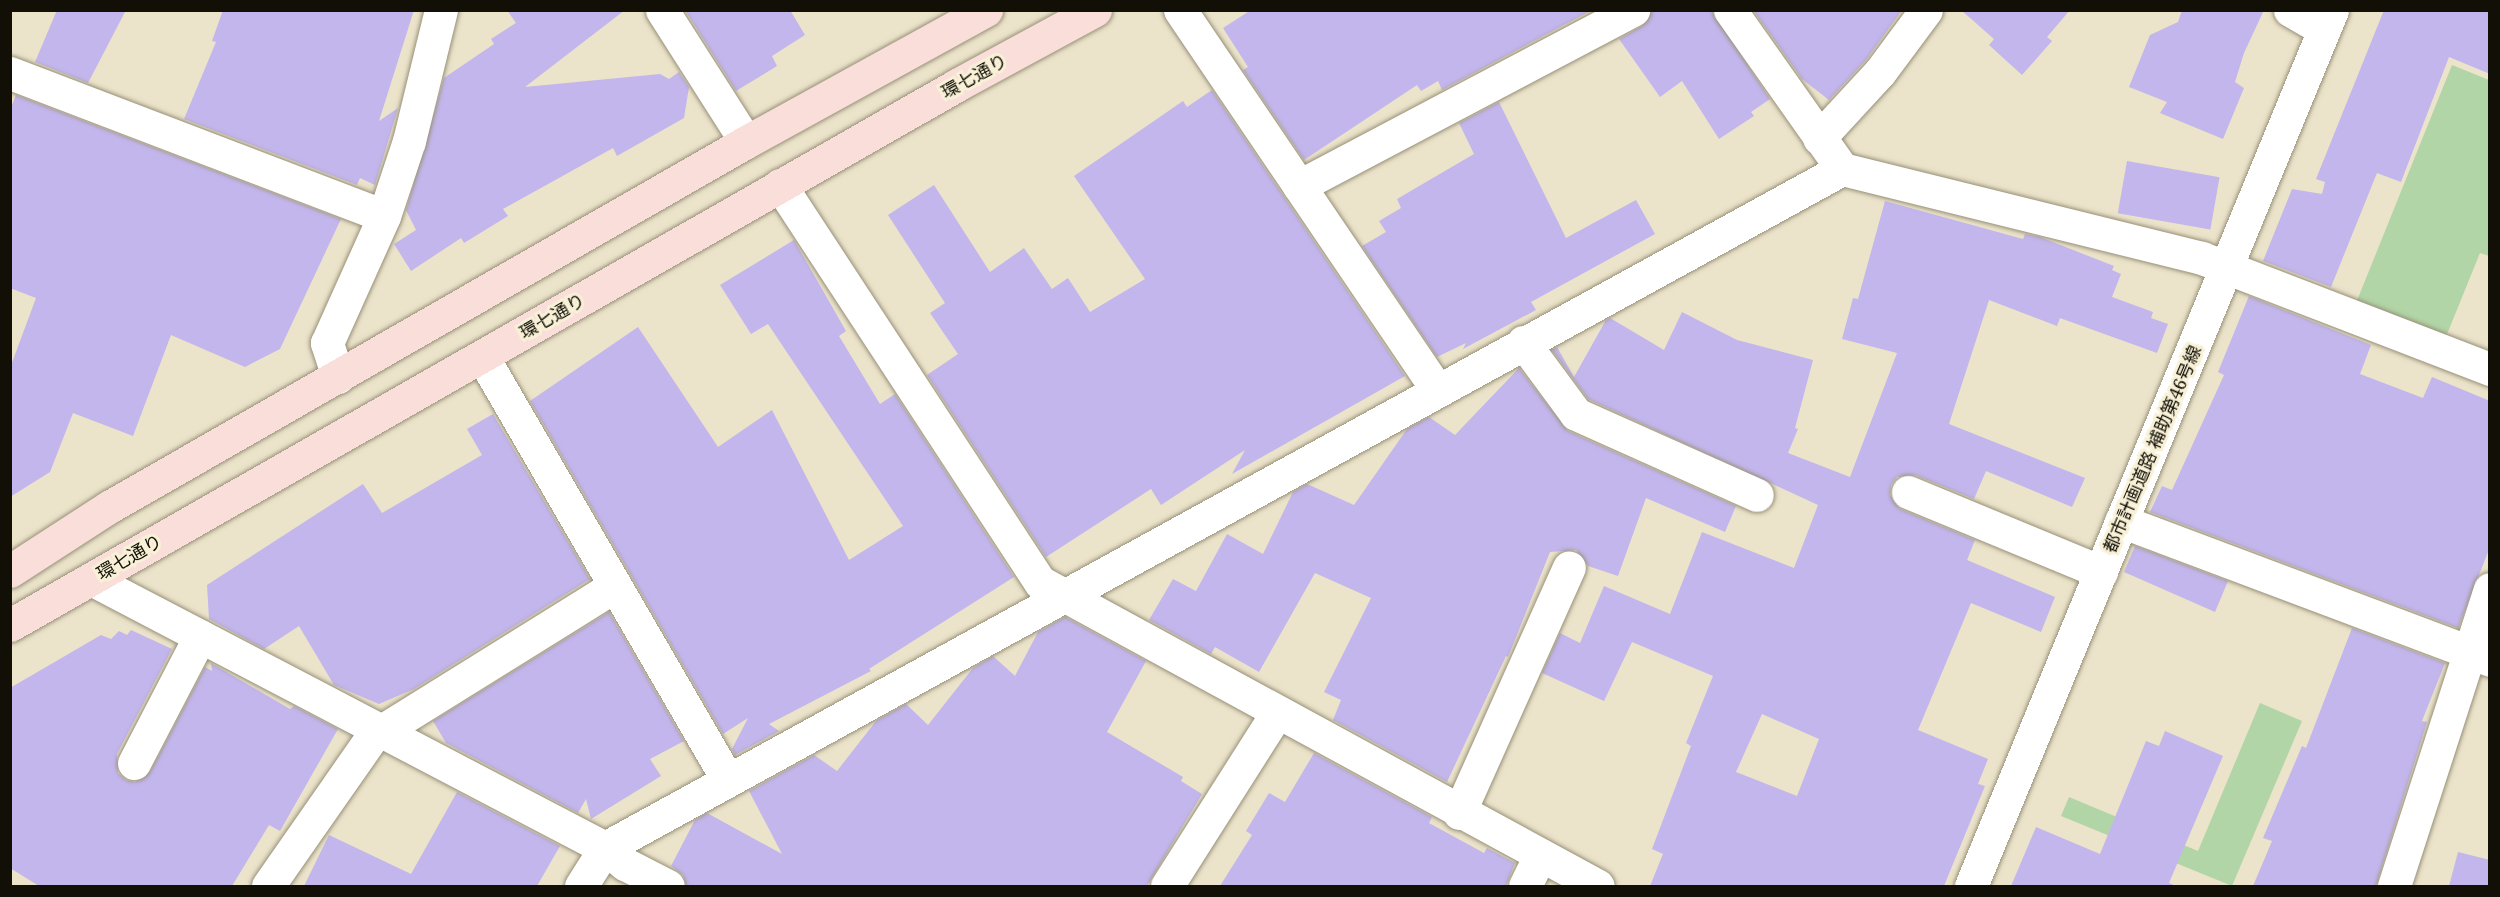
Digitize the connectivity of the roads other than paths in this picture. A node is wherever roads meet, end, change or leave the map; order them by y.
1 (441, 10) edge
2 (662, 10) edge
3 (986, 10) edge
4 (1095, 10) edge
5 (1180, 10) edge
6 (1633, 10) edge
7 (1730, 10) edge
8 (1926, 10) edge
9 (2290, 10) edge
10 (2328, 20) edge
11 (10, 73) edge
12 (1820, 138) junction
13 (746, 142) junction
14 (1842, 169) junction
15 (780, 185) junction
16 (1299, 186) junction
17 (384, 216) junction
18 (2227, 270) junction
19 (1523, 342) junction
20 (482, 356) junction
21 (2490, 369) edge
22 (338, 377) junction
23 (1437, 390) junction
24 (1908, 492) dead end
25 (1756, 495) dead end
26 (2121, 521) junction
27 (1569, 567) dead end
28 (10, 572) edge
29 (2101, 572) junction
30 (91, 579) junction
31 (615, 586) junction
32 (2490, 589) edge
33 (1061, 594) junction
34 (10, 625) edge
35 (200, 636) junction
36 (2479, 657) edge
37 (1277, 713) junction
38 (382, 730) junction
39 (134, 763) dead end
40 (728, 780) junction
41 (1459, 813) junction
42 (605, 848) junction
43 (1540, 855) junction
44 (1170, 885) edge
45 (268, 886) edge
46 (581, 886) edge
47 (668, 886) edge
48 (1525, 886) edge
49 (1598, 886) edge
50 (1971, 886) edge
51 (2394, 886) edge

1 - 17 street
2 - 13 street
3 - 13 main road
4 - 15 main road, 環七通り
5 - 16 street
6 - 16 street
7 - 12 street
8 - 12 street
9 - 10 street
10 - 18 street, 都市計画道路 補助第46号線
11 - 17 street
12 - 14 street
13 - 22 main road
14 - 18 street
14 - 19 street
15 - 20 main road, 環七通り
15 - 33 street
16 - 23 street
17 - 22 street
18 - 21 street
18 - 26 street, 都市計画道路 補助第46号線
19 - 23 street
19 - 25 street
20 - 30 main road, 環七通り
20 - 31 street
22 - 28 main road
23 - 33 street
24 - 29 street
26 - 29 street, 都市計画道路 補助第46号線
26 - 36 street
27 - 41 street
29 - 50 street, 都市計画道路 補助第46号線
30 - 34 main road, 環七通り
30 - 35 street
31 - 38 street
31 - 40 street
32 - 36 street
33 - 37 street
33 - 40 street
35 - 38 street
35 - 39 street
36 - 51 street
37 - 41 street
37 - 44 street
38 - 42 street
38 - 45 street
40 - 42 street
41 - 43 street
42 - 46 street
42 - 47 street
43 - 48 street
43 - 49 street

